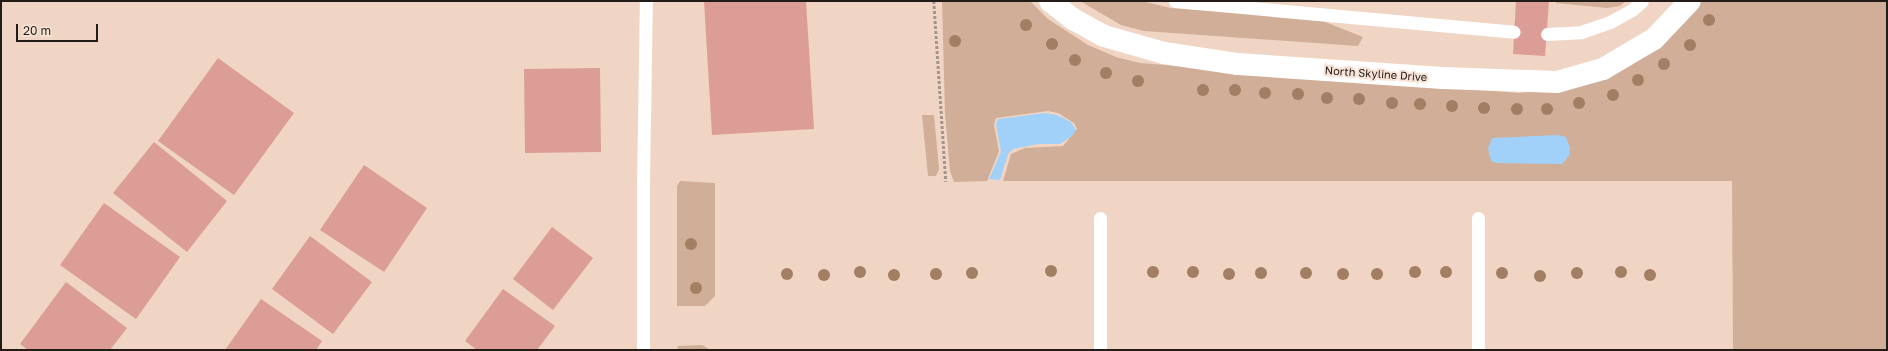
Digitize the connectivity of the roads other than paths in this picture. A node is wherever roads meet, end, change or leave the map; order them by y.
1 (646, 1) edge
2 (1050, 1) edge
3 (1175, 1) edge
4 (1642, 1) edge
5 (1690, 1) edge
6 (1514, 32) dead end
7 (1547, 34) dead end
8 (1100, 218) dead end
9 (1478, 218) dead end
10 (643, 350) edge
11 (1100, 350) edge
12 (1478, 350) edge

1 - 10 lane
2 - 5 main road, North Skyline Drive
3 - 6 lane
4 - 7 lane
8 - 11 lane
9 - 12 lane

